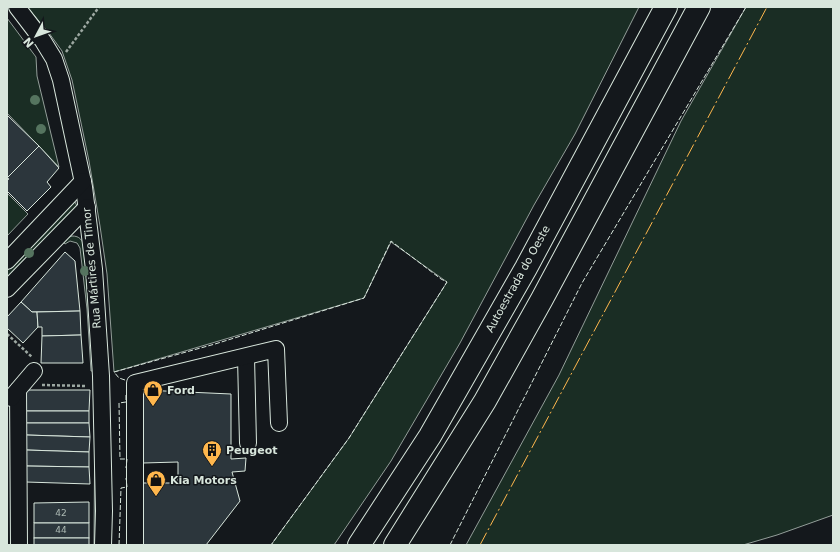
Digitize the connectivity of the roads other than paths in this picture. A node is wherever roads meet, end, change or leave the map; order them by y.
1 (17, 7) edge
2 (666, 7) edge
3 (699, 7) edge
4 (83, 181) junction
5 (86, 207) junction
6 (68, 226) junction
7 (92, 250) junction
8 (7, 261) edge
9 (7, 288) edge
10 (246, 356) junction
11 (34, 371) road end
12 (18, 390) junction
13 (7, 402) edge
14 (279, 423) dead end
15 (248, 443) dead end
16 (13, 505) edge
17 (19, 545) edge
18 (103, 545) edge
19 (135, 545) edge
20 (359, 545) edge
21 (395, 545) edge

1 - 4 street, Rua Mártires de Timor
2 - 20 highway, Autoestrada do Oeste
3 - 21 highway
4 - 5 street, Rua Mártires de Timor
4 - 8 street
5 - 6 street
5 - 7 street, Rua Mártires de Timor
6 - 7 street
6 - 9 street
7 - 18 street, Rua Mártires de Timor
10 - 14 street
10 - 15 street
10 - 19 street
11 - 12 street
12 - 13 street
12 - 16 street
16 - 17 street

